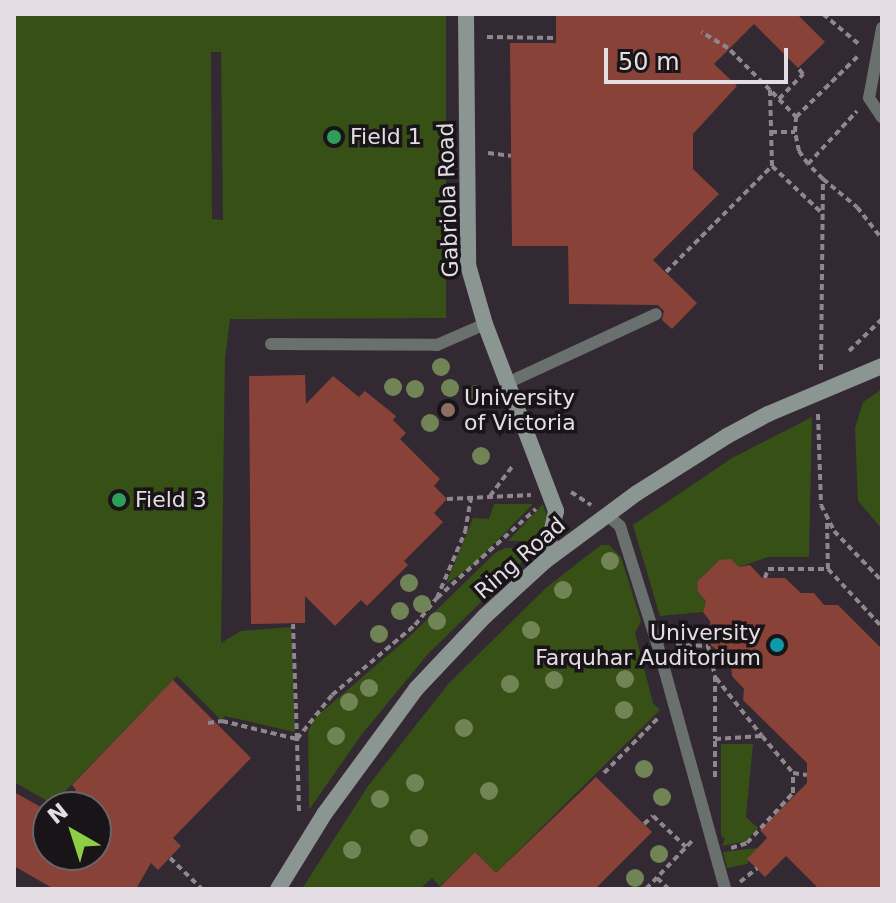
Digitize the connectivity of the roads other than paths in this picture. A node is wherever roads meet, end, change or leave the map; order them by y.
1 (466, 14) edge
2 (882, 28) edge
3 (882, 117) edge
4 (656, 314) dead end
5 (485, 324) junction
6 (271, 344) dead end
7 (882, 366) edge
8 (507, 383) junction
9 (606, 514) junction
10 (545, 561) junction
11 (278, 889) edge
12 (725, 889) edge

1 - 5 street, Gabriola Road
2 - 3 lane
4 - 8 lane
5 - 6 lane
5 - 8 street, Gabriola Road
7 - 9 street, Ring Road
8 - 10 street, Gabriola Road
9 - 10 street, Ring Road
9 - 12 lane
10 - 11 street, Ring Road

